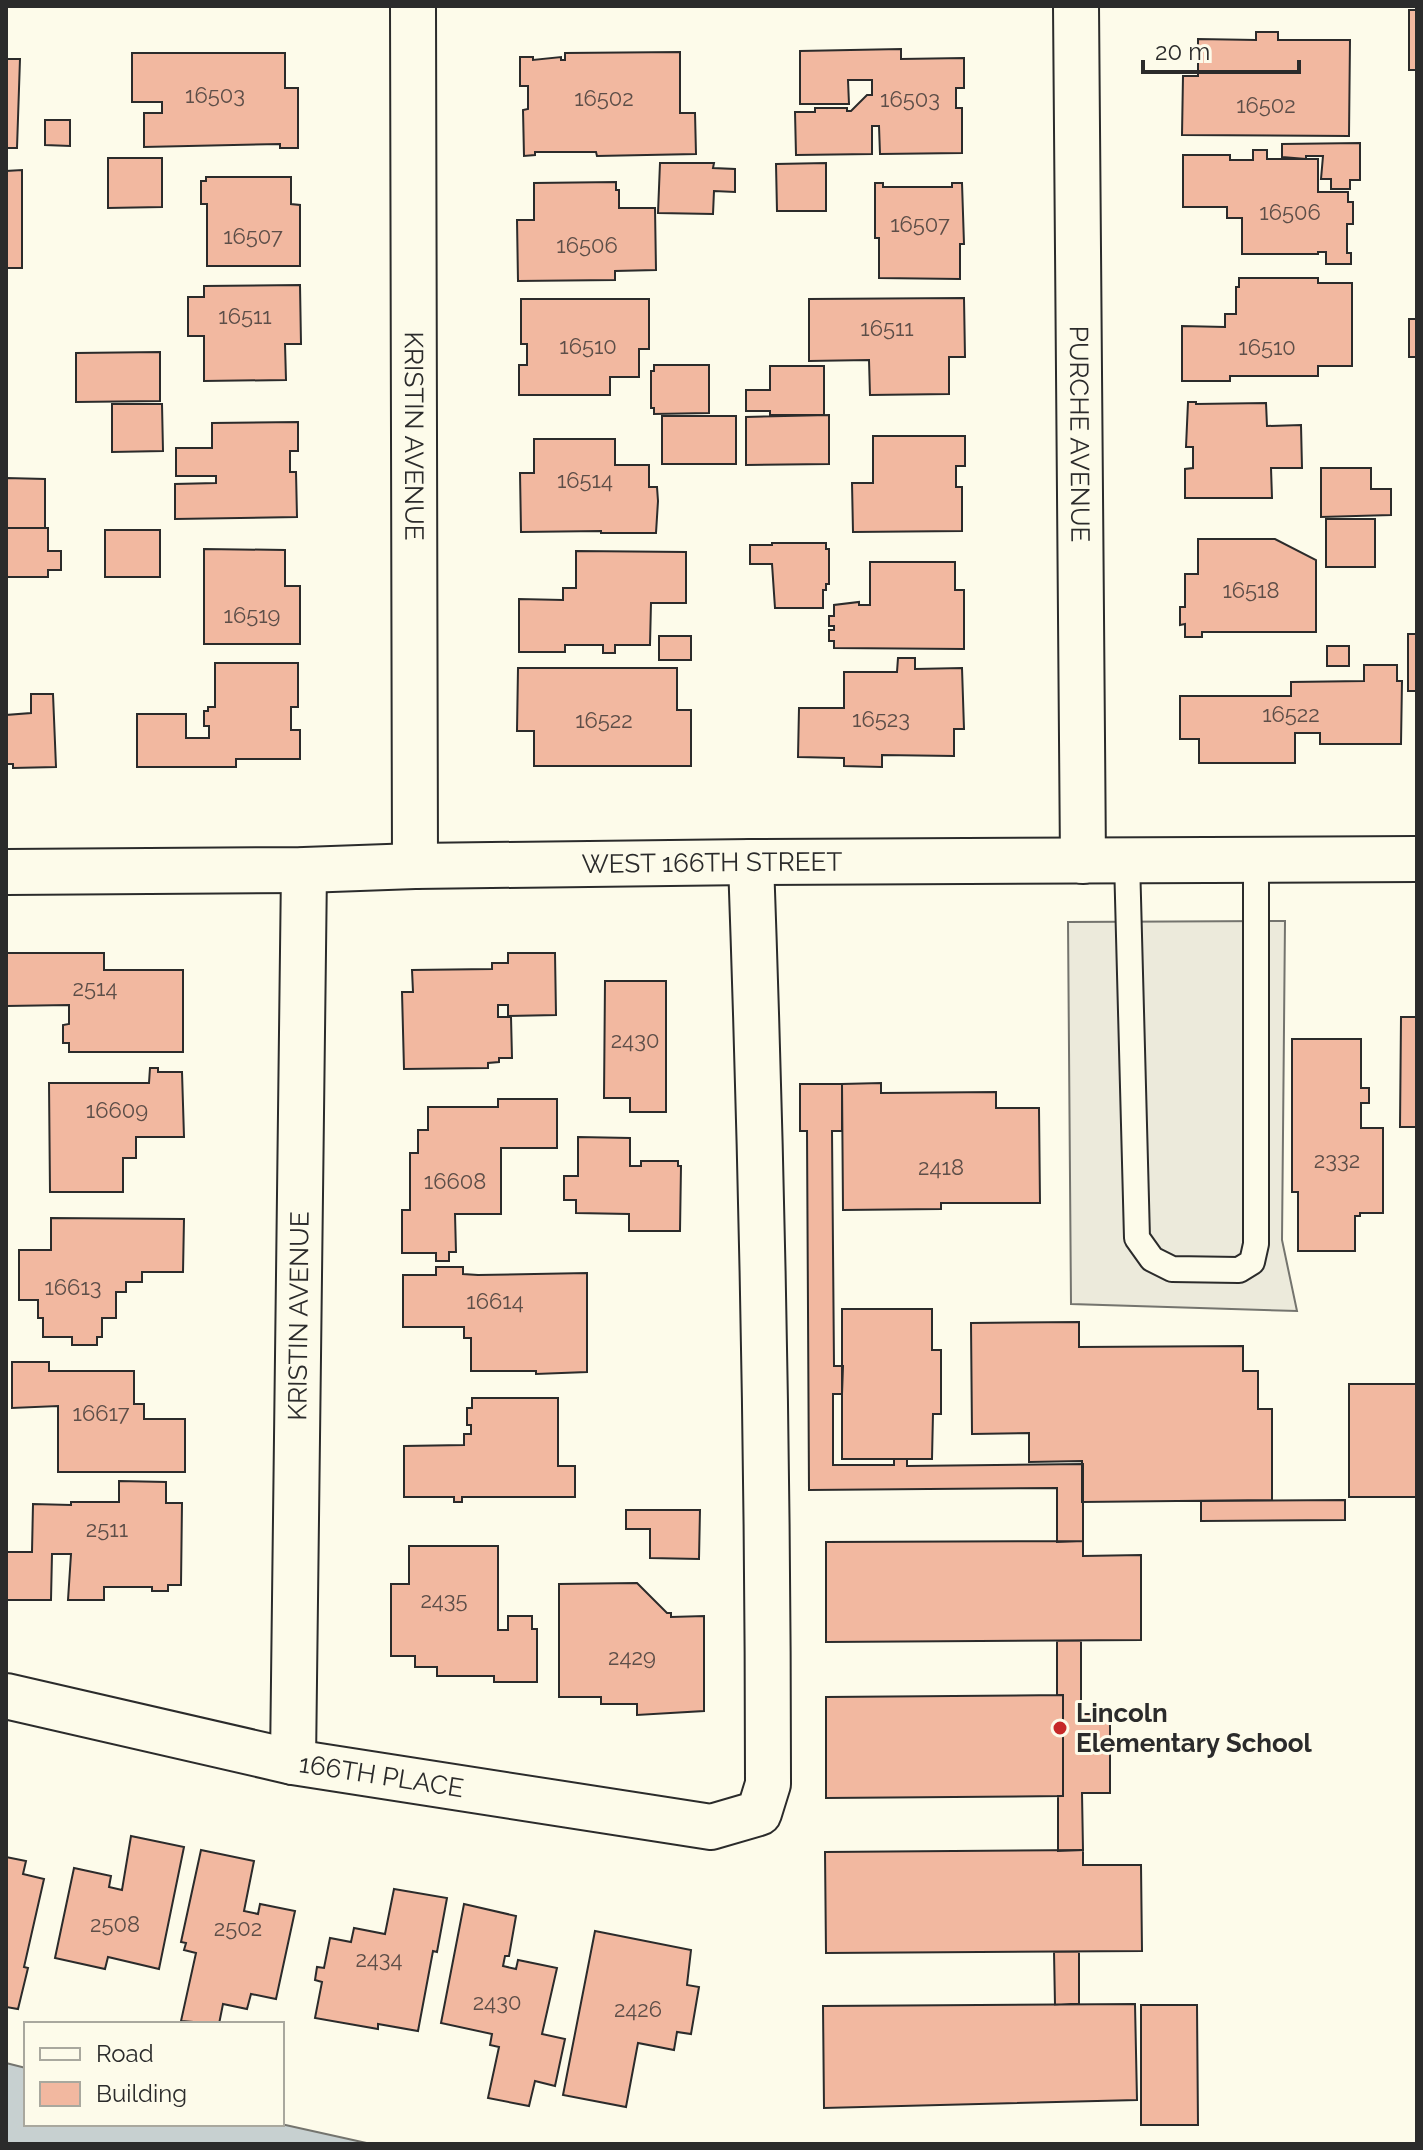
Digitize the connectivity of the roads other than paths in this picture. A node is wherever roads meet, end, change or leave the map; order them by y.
1 (413, 6) edge
2 (1076, 6) edge
3 (1417, 859) edge
4 (1127, 860) junction
5 (1256, 860) junction
6 (1083, 861) junction
7 (751, 862) junction
8 (415, 866) junction
9 (304, 870) junction
10 (6, 872) edge
11 (6, 1696) edge
12 (293, 1762) junction

1 - 8 street, KRISTIN AVENUE
2 - 6 street, PURCHE AVENUE
3 - 5 street, WEST 166TH STREET
4 - 5 street, WEST 166TH STREET
4 - 5 lane
4 - 6 street, WEST 166TH STREET
6 - 7 street, WEST 166TH STREET
7 - 8 street, WEST 166TH STREET
7 - 12 street, 166TH PLACE
8 - 9 street, WEST 166TH STREET
9 - 10 street, WEST 166TH STREET
9 - 12 street, KRISTIN AVENUE
11 - 12 street, 166TH PLACE

